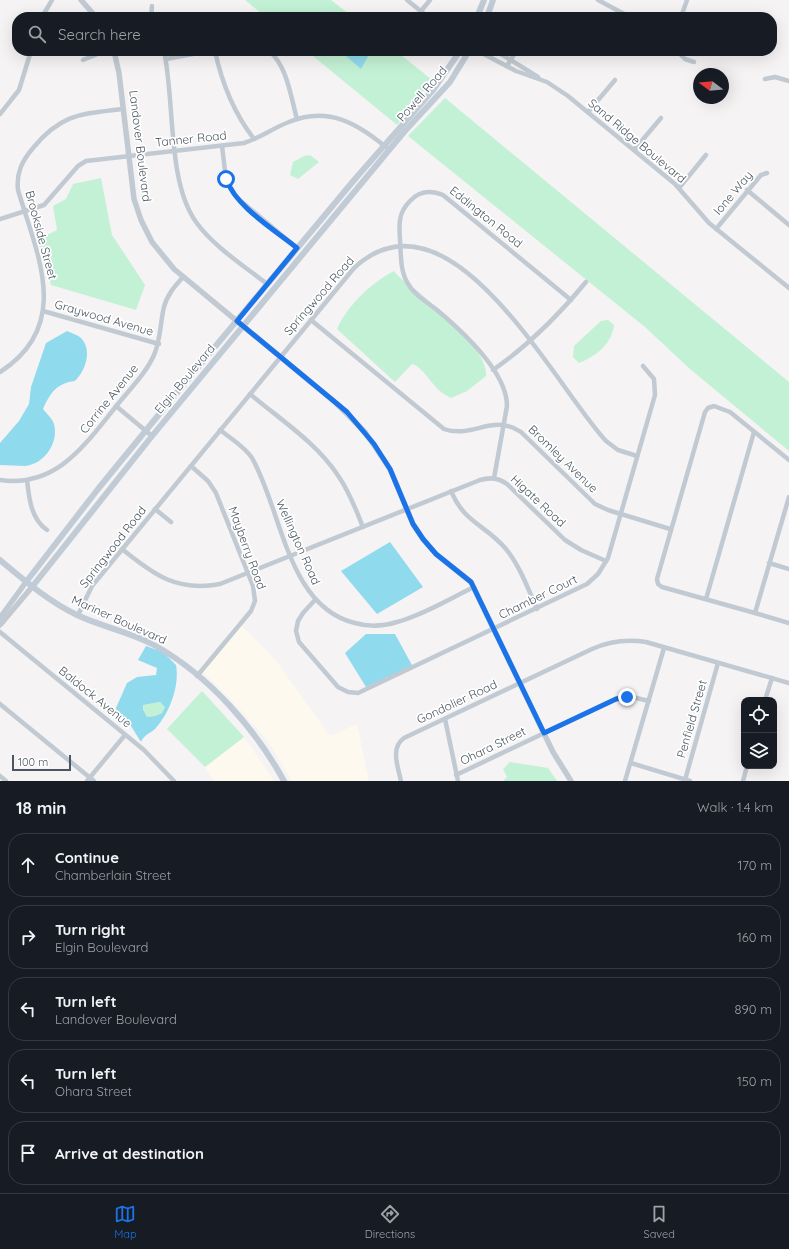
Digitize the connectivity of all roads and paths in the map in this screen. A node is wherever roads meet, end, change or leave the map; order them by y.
1 (52, 0) edge
2 (81, 0) edge
3 (408, 0) edge
4 (430, 0) edge
5 (484, 0) edge
6 (493, 0) edge
7 (598, 0) edge
8 (687, 0) edge
9 (152, 6) dead end
10 (421, 11) joint
11 (45, 12) edge
12 (92, 12) edge
13 (152, 12) edge
14 (479, 12) edge
15 (489, 12) edge
16 (621, 12) edge
17 (682, 12) edge
18 (29, 56) edge
19 (93, 56) edge
20 (115, 56) edge
21 (165, 56) edge
22 (182, 56) edge
23 (216, 56) edge
24 (275, 56) edge
25 (457, 56) edge
26 (466, 56) edge
27 (488, 56) edge
28 (504, 56) edge
29 (513, 56) edge
30 (682, 56) edge
31 (166, 59) junction
32 (83, 60) dead end
33 (511, 60) junction
34 (694, 62) dead end
35 (507, 66) junction
36 (539, 78) junction
37 (765, 79) dead end
38 (615, 80) dead end
39 (789, 81) edge
40 (124, 109) junction
41 (588, 112) junction
42 (0, 114) edge
43 (661, 118) dead end
44 (297, 119) junction
45 (254, 139) junction
46 (384, 145) junction
47 (222, 146) junction
48 (390, 150) junction
49 (634, 150) junction
50 (176, 151) junction
51 (706, 155) dead end
52 (128, 156) junction
53 (767, 173) dead end
54 (679, 188) junction
55 (747, 190) junction
56 (24, 212) junction
57 (0, 219) edge
58 (789, 225) edge
59 (716, 229) junction
60 (401, 246) junction
61 (297, 248) junction
62 (183, 277) junction
63 (586, 282) dead end
64 (267, 284) junction
65 (789, 288) edge
66 (571, 300) junction
67 (43, 311) junction
68 (311, 320) junction
69 (237, 321) junction
70 (244, 327) junction
71 (531, 341) junction
72 (158, 344) junction
73 (280, 357) junction
74 (643, 366) dead end
75 (492, 370) junction
76 (0, 372) edge
77 (250, 394) junction
78 (116, 406) junction
79 (504, 424) junction
80 (220, 430) junction
81 (145, 431) junction
82 (754, 432) junction
83 (152, 436) junction
84 (637, 456) junction
85 (789, 460) edge
86 (191, 466) junction
87 (494, 478) junction
88 (0, 480) edge
89 (27, 480) junction
90 (452, 491) junction
91 (789, 497) edge
92 (155, 509) junction
93 (407, 509) junction
94 (620, 514) junction
95 (171, 522) dead end
96 (363, 527) junction
97 (670, 529) junction
98 (48, 530) dead end
99 (122, 549) junction
100 (292, 556) junction
101 (0, 560) edge
102 (606, 561) junction
103 (769, 563) junction
104 (789, 569) edge
105 (248, 573) junction
106 (26, 582) junction
107 (32, 586) junction
108 (474, 587) junction
109 (706, 599) junction
110 (315, 600) junction
111 (537, 608) junction
112 (755, 613) junction
113 (78, 615) junction
114 (0, 618) edge
115 (789, 623) edge
116 (0, 625) edge
117 (494, 629) junction
118 (0, 632) edge
119 (664, 648) junction
120 (718, 663) junction
121 (197, 676) junction
122 (772, 678) junction
123 (520, 683) junction
124 (789, 683) edge
125 (767, 697) edge
126 (649, 702) junction
127 (0, 704) edge
128 (445, 719) junction
129 (544, 733) junction
130 (125, 735) junction
131 (631, 763) junction
132 (746, 769) edge
133 (456, 775) junction
134 (0, 776) edge
135 (90, 780) edge
136 (282, 780) edge
137 (688, 780) edge
138 (6, 781) edge
139 (174, 781) edge
140 (401, 781) edge
141 (458, 781) edge
142 (571, 781) edge
143 (625, 781) edge
144 (743, 781) edge

1 - 11 street
2 - 12 street
3 - 10 street
4 - 10 street
5 - 14 main road
6 - 15 main road
7 - 16 street
8 - 17 street
9 - 13 street
18 - 42 street
19 - 32 street
20 - 40 street, Landover Boulevard
21 - 31 street
22 - 31 street
23 - 45 street
24 - 44 street
25 - 46 main road, Powell Road
26 - 48 main road, Powell Road
27 - 35 street, Sand Ridge Boulevard
28 - 33 street, Sand Ridge Boulevard
29 - 33 street
30 - 34 street
31 - 50 street
33 - 35 street
33 - 36 street, Sand Ridge Boulevard
35 - 36 street, Sand Ridge Boulevard
36 - 41 street, Sand Ridge Boulevard
37 - 39 street
38 - 41 street
40 - 52 street, Landover Boulevard
40 - 56 street, Brookside Street
41 - 49 street, Sand Ridge Boulevard
43 - 49 street
44 - 45 street, Tanner Road
44 - 46 street, Tanner Road
45 - 47 street, Tanner Road
46 - 48 street, Tanner Road
46 - 61 main road, Elgin Boulevard
47 - 50 street, Tanner Road
47 - 61 street
48 - 70 main road, Elgin Boulevard
49 - 54 street, Sand Ridge Boulevard
50 - 52 street, Tanner Road
50 - 64 street
51 - 54 street
52 - 56 street, Tanner Road
52 - 62 street, Landover Boulevard
53 - 55 street, Ione Way
54 - 59 street, Sand Ridge Boulevard
55 - 58 street
55 - 59 street, Ione Way
56 - 57 street, Tanner Road
56 - 67 street, Brookside Street
59 - 65 street, Sand Ridge Boulevard
60 - 66 street, Eddington Road
60 - 68 street, Springwood Road
60 - 71 street, Springwood Road
60 - 75 street, Eddington Road
61 - 64 main road, Elgin Boulevard
62 - 69 street, Landover Boulevard
62 - 72 street, Corrine Avenue
63 - 66 street
64 - 69 main road, Elgin Boulevard
66 - 71 street
67 - 72 street, Graywood Avenue
67 - 76 street, Brookside Street
68 - 73 street, Springwood Road
68 - 79 street
69 - 70 street, Landover Boulevard
69 - 81 main road, Elgin Boulevard
70 - 73 street, Landover Boulevard
70 - 83 main road, Elgin Boulevard
71 - 75 street
71 - 84 street, Springwood Road
72 - 78 street, Corrine Avenue
73 - 77 street, Springwood Road
73 - 93 street, Landover Boulevard
74 - 84 street, Chamber Court
75 - 79 street, Eddington Road
77 - 80 street, Springwood Road
77 - 96 street
78 - 81 street
78 - 89 street, Corrine Avenue
79 - 87 street, Eddington Road
79 - 94 street, Bromley Avenue
80 - 86 street, Springwood Road
80 - 100 street, Wellington Road
81 - 83 street
81 - 106 main road, Elgin Boulevard
82 - 85 street
82 - 97 street
82 - 109 street
83 - 107 main road, Elgin Boulevard
84 - 94 street, Chamber Court
86 - 92 street, Springwood Road
86 - 105 street, Mayberry Road
87 - 90 street, Higate Road
87 - 102 street, Higate Road
88 - 89 street, Corrine Avenue
89 - 98 street
90 - 93 street, Higate Road
90 - 111 street
91 - 103 street
92 - 95 street
92 - 99 street, Springwood Road
93 - 96 street, Higate Road
93 - 108 street, Landover Boulevard
94 - 97 street, Bromley Avenue
94 - 102 street, Chamber Court
96 - 100 street, Higate Road
97 - 109 street
99 - 105 street
99 - 113 street, Springwood Road
100 - 105 street
100 - 110 street, Wellington Road
101 - 106 main road, Mariner Boulevard
102 - 111 street, Chamber Court
103 - 104 street
103 - 112 street
105 - 121 street, Mayberry Road
106 - 107 main road, Mariner Boulevard
106 - 114 street, Elgin Boulevard
107 - 113 main road, Mariner Boulevard
107 - 116 street, Elgin Boulevard
108 - 110 street, Wellington Road
108 - 117 street, Landover Boulevard
109 - 112 street
110 - 117 street, Chamber Court
111 - 117 street, Chamber Court
112 - 115 street
113 - 121 main road, Mariner Boulevard
117 - 123 street, Landover Boulevard
118 - 130 street, Baldock Avenue
119 - 120 street, Gondolier Road
119 - 123 street, Gondolier Road
119 - 126 street
120 - 122 street, Gondolier Road
120 - 137 street, Penfield Street
121 - 136 main road, Mariner Boulevard
122 - 124 street, Gondolier Road
122 - 125 street
123 - 128 street, Gondolier Road
123 - 129 street, Landover Boulevard
126 - 129 street, Ohara Street
126 - 131 street
127 - 135 street
128 - 133 street
128 - 140 street, Gondolier Road
129 - 133 street, Ohara Street
129 - 142 street, Landover Boulevard
130 - 135 street
130 - 139 street, Baldock Avenue
131 - 137 street
131 - 143 street
132 - 144 street
133 - 141 street
134 - 138 street

